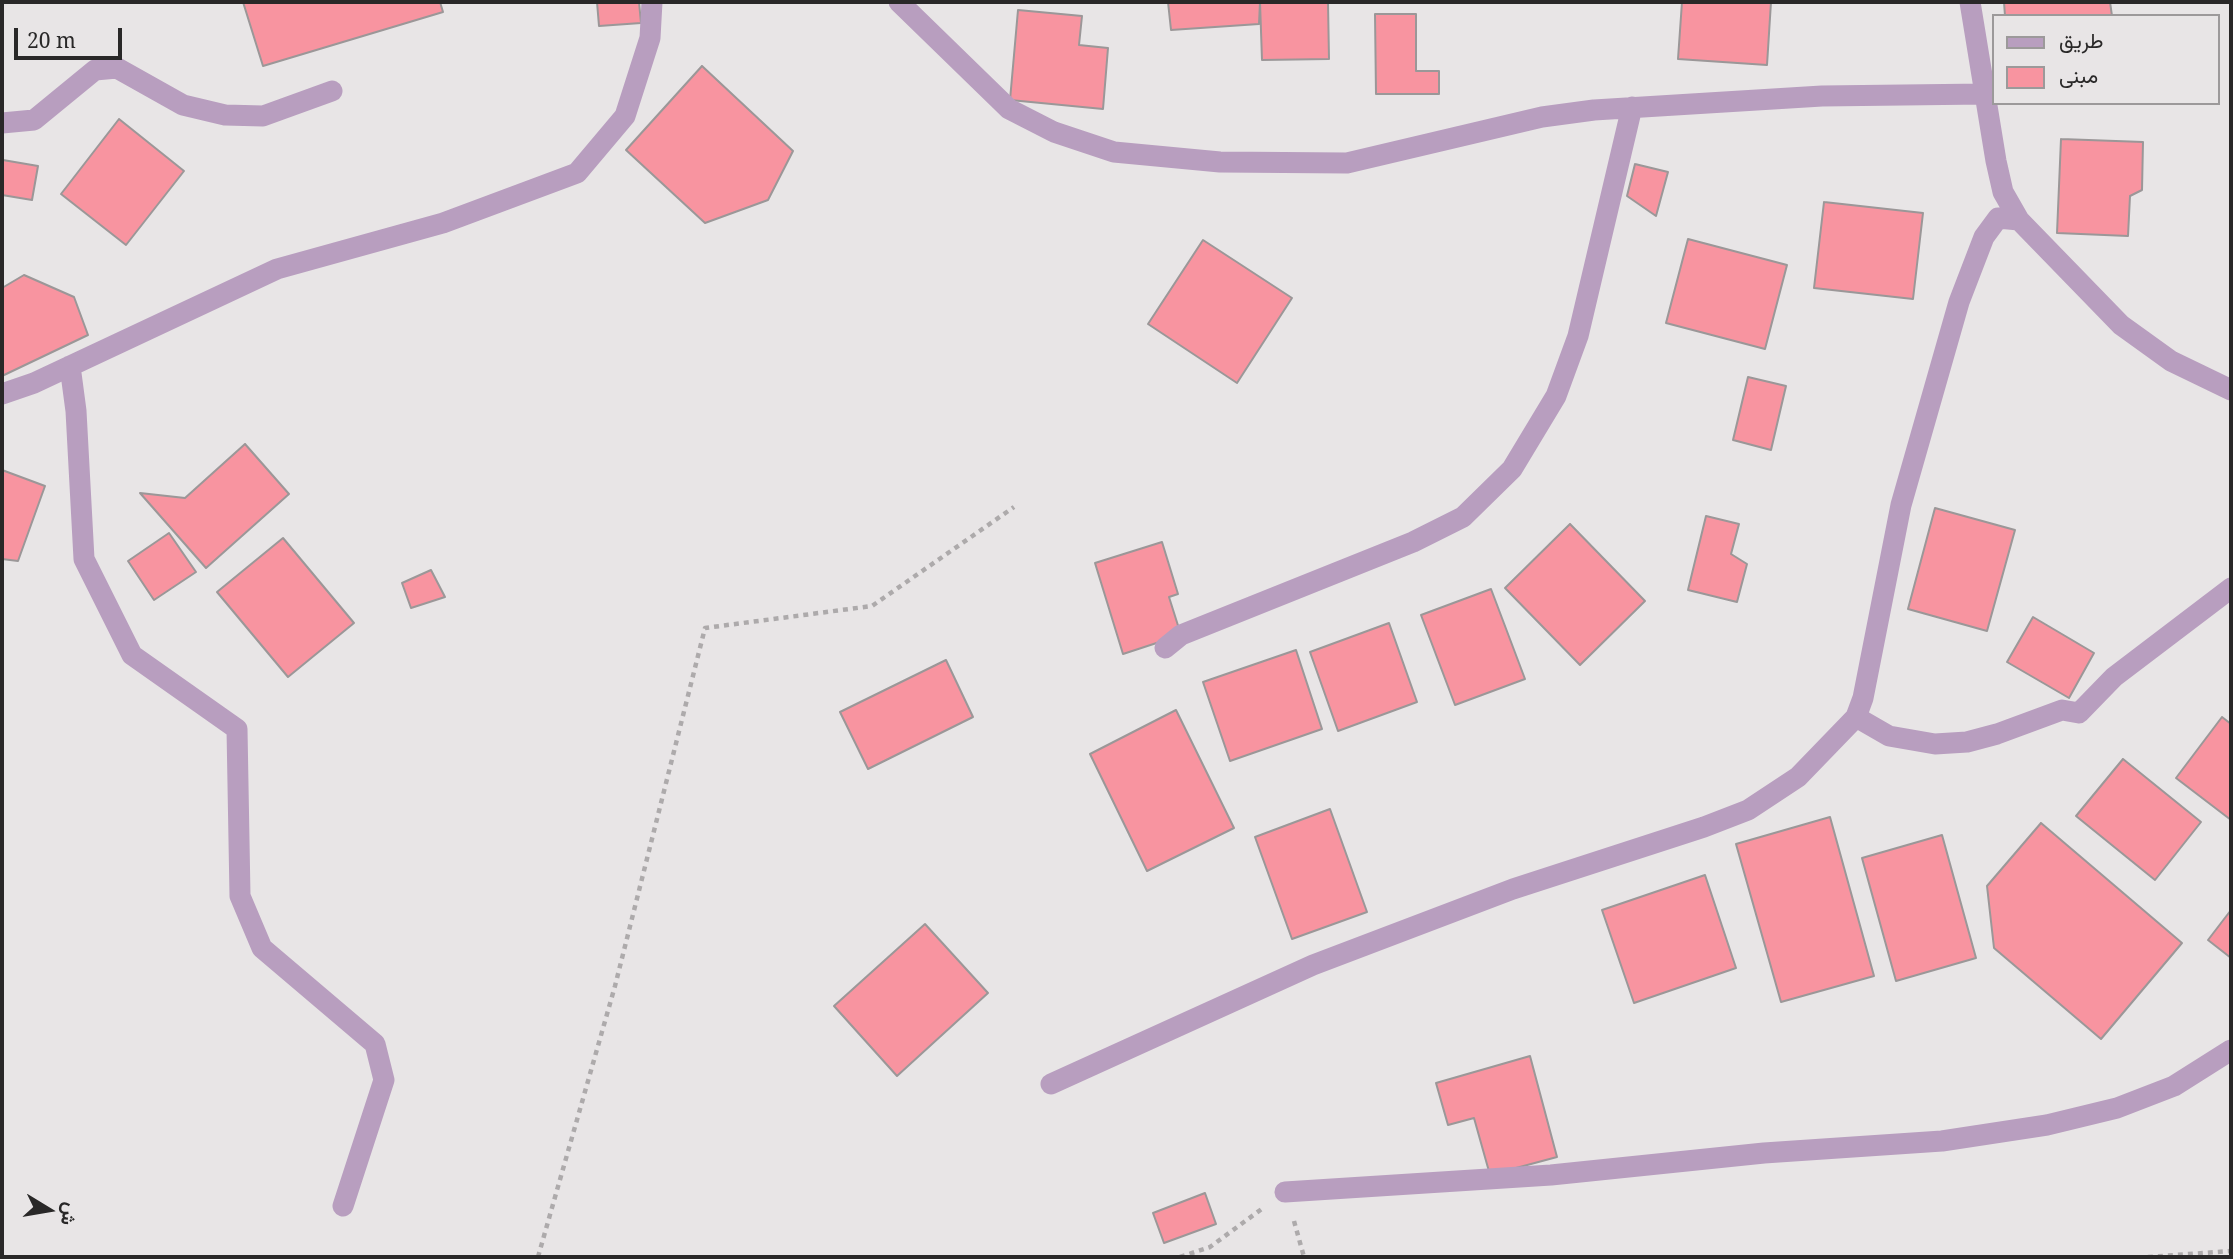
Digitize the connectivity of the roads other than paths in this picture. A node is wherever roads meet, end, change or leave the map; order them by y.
1 (652, 2) edge
2 (899, 2) edge
3 (1970, 2) edge
4 (332, 91) dead end
5 (1984, 94) junction
6 (1632, 107) junction
7 (2, 123) edge
8 (2019, 220) junction
9 (70, 366) junction
10 (2231, 390) edge
11 (2, 394) edge
12 (2231, 588) edge
13 (1165, 648) dead end
14 (1856, 717) junction
15 (2231, 1049) edge
16 (1051, 1084) dead end
17 (1285, 1192) road end
18 (343, 1206) dead end

1 - 9 street
2 - 6 street
3 - 5 street
4 - 7 street
5 - 6 street
5 - 8 street
6 - 13 street
8 - 10 street
8 - 14 street
9 - 11 street
9 - 18 street
12 - 14 street
14 - 16 street
15 - 17 street

